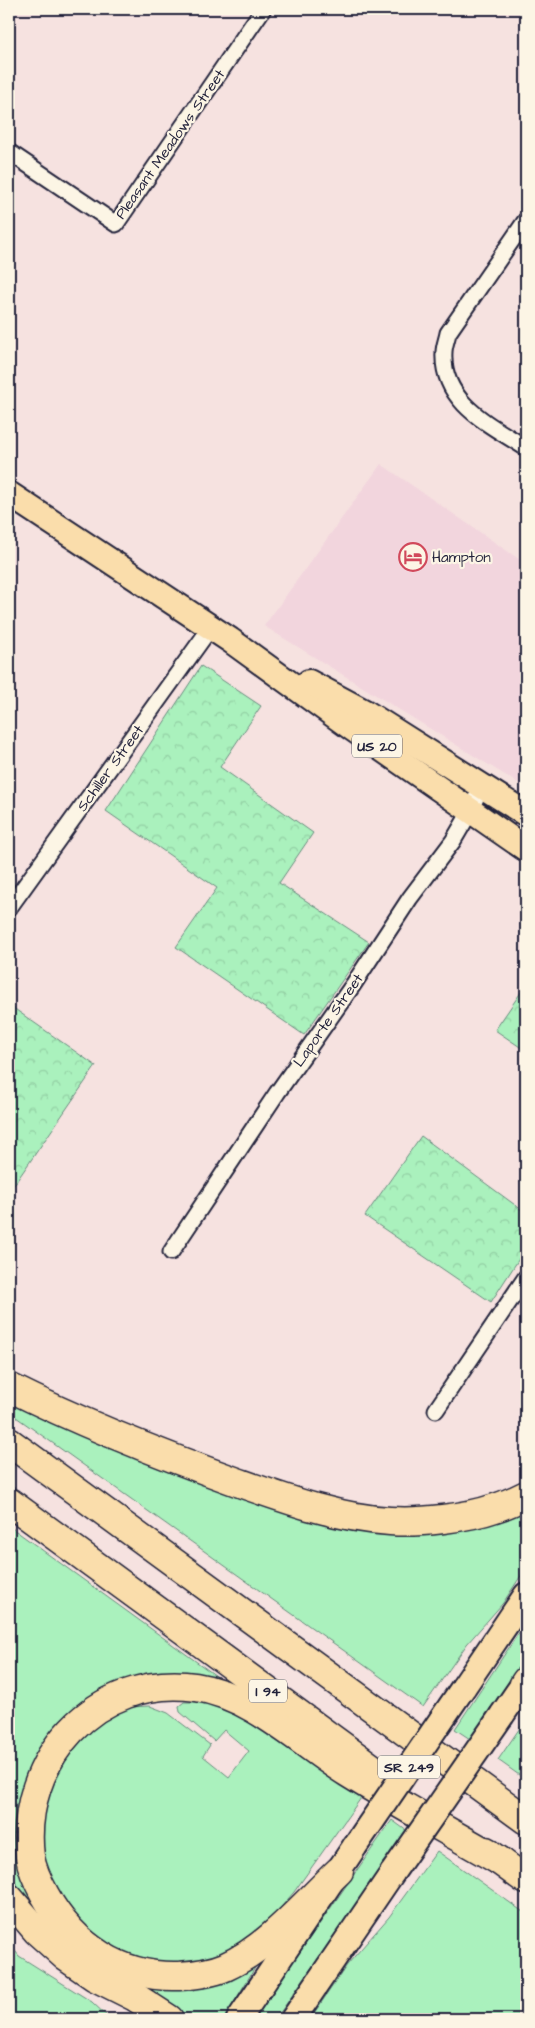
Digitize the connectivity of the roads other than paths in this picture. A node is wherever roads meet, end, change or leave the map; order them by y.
1 (263, 9) edge
2 (9, 152) edge
3 (526, 220) edge
4 (526, 448) edge
5 (9, 494) edge
6 (221, 633) junction
7 (482, 786) junction
8 (470, 812) junction
9 (526, 814) edge
10 (526, 849) edge
11 (9, 908) edge
12 (171, 1252) dead end
13 (526, 1277) edge
14 (9, 1387) edge
15 (436, 1410) dead end
16 (9, 1442) edge
17 (526, 1495) edge
18 (9, 1502) edge
19 (526, 1595) edge
20 (312, 1664) junction
21 (525, 1682) edge
22 (526, 1798) edge
23 (526, 1820) edge
24 (500, 1861) junction
25 (339, 1870) junction
26 (526, 1880) edge
27 (9, 1898) edge
28 (95, 1977) junction
29 (139, 2019) edge
30 (169, 2019) edge
31 (239, 2019) edge
32 (293, 2019) edge

1 - 2 street, Pleasant Meadows Street
3 - 4 street
5 - 6 main road, US 20
6 - 7 main road, US 20
6 - 8 main road, US 20
6 - 11 street, Schiller Street
7 - 8 street, Laporte Street
7 - 9 main road, US 20
8 - 10 main road, US 20
8 - 12 street, Laporte Street
13 - 15 street
14 - 17 highway
16 - 20 highway
18 - 24 highway, I 94
19 - 25 main road, SR 249, bridge
20 - 22 highway
20 - 23 highway
21 - 32 main road, SR 249, bridge
24 - 25 highway
24 - 26 highway, I 94
25 - 31 main road, SR 249
27 - 28 highway
28 - 29 highway
28 - 30 highway

